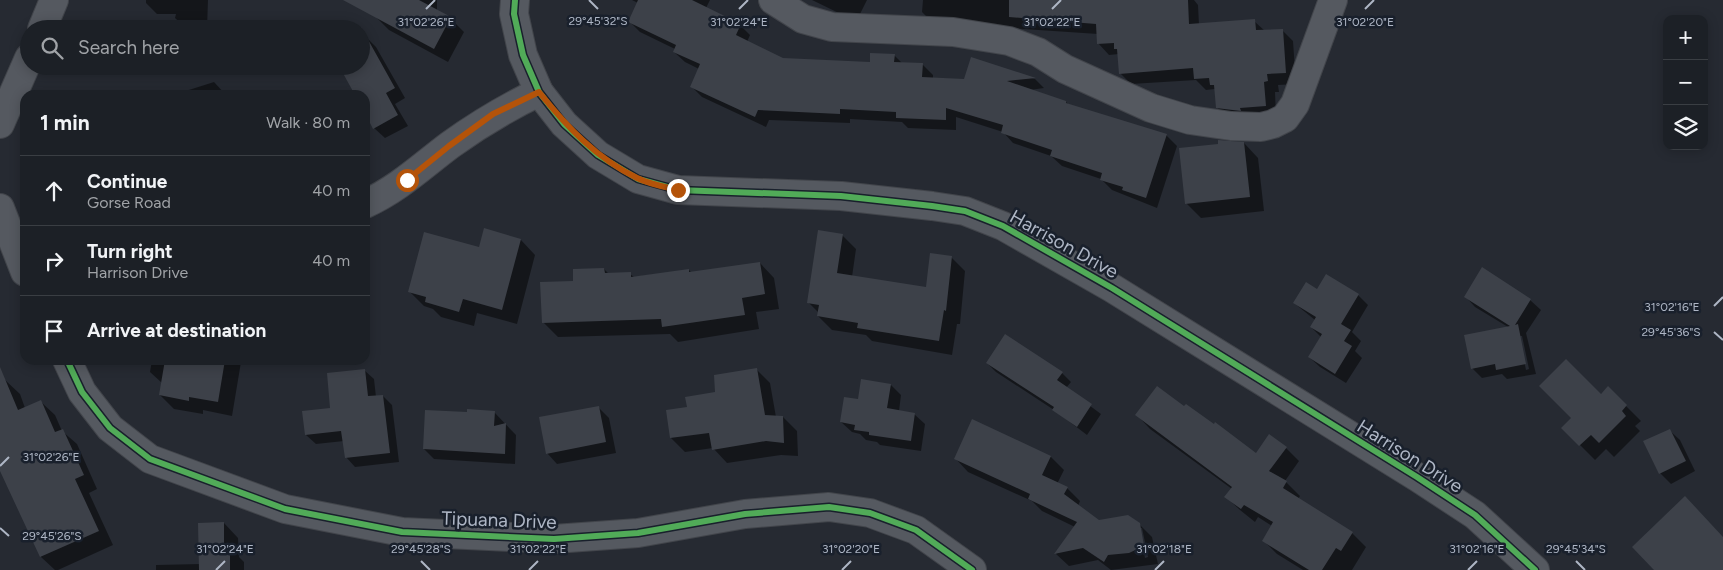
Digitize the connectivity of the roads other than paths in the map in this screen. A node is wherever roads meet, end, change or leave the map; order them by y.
1 (54, 0) edge
2 (515, 0) edge
3 (773, 0) edge
4 (1333, 0) edge
5 (46, 20) edge
6 (22, 75) edge
7 (539, 92) junction
8 (0, 124) edge
9 (370, 201) edge
10 (0, 208) edge
11 (20, 259) edge
12 (69, 365) edge
13 (972, 570) edge
14 (1535, 570) edge

1 - 5 street
2 - 7 street, Harrison Drive
3 - 4 street
6 - 8 street
7 - 9 street
7 - 14 street, Harrison Drive
10 - 11 street
12 - 13 street, Tipuana Drive

